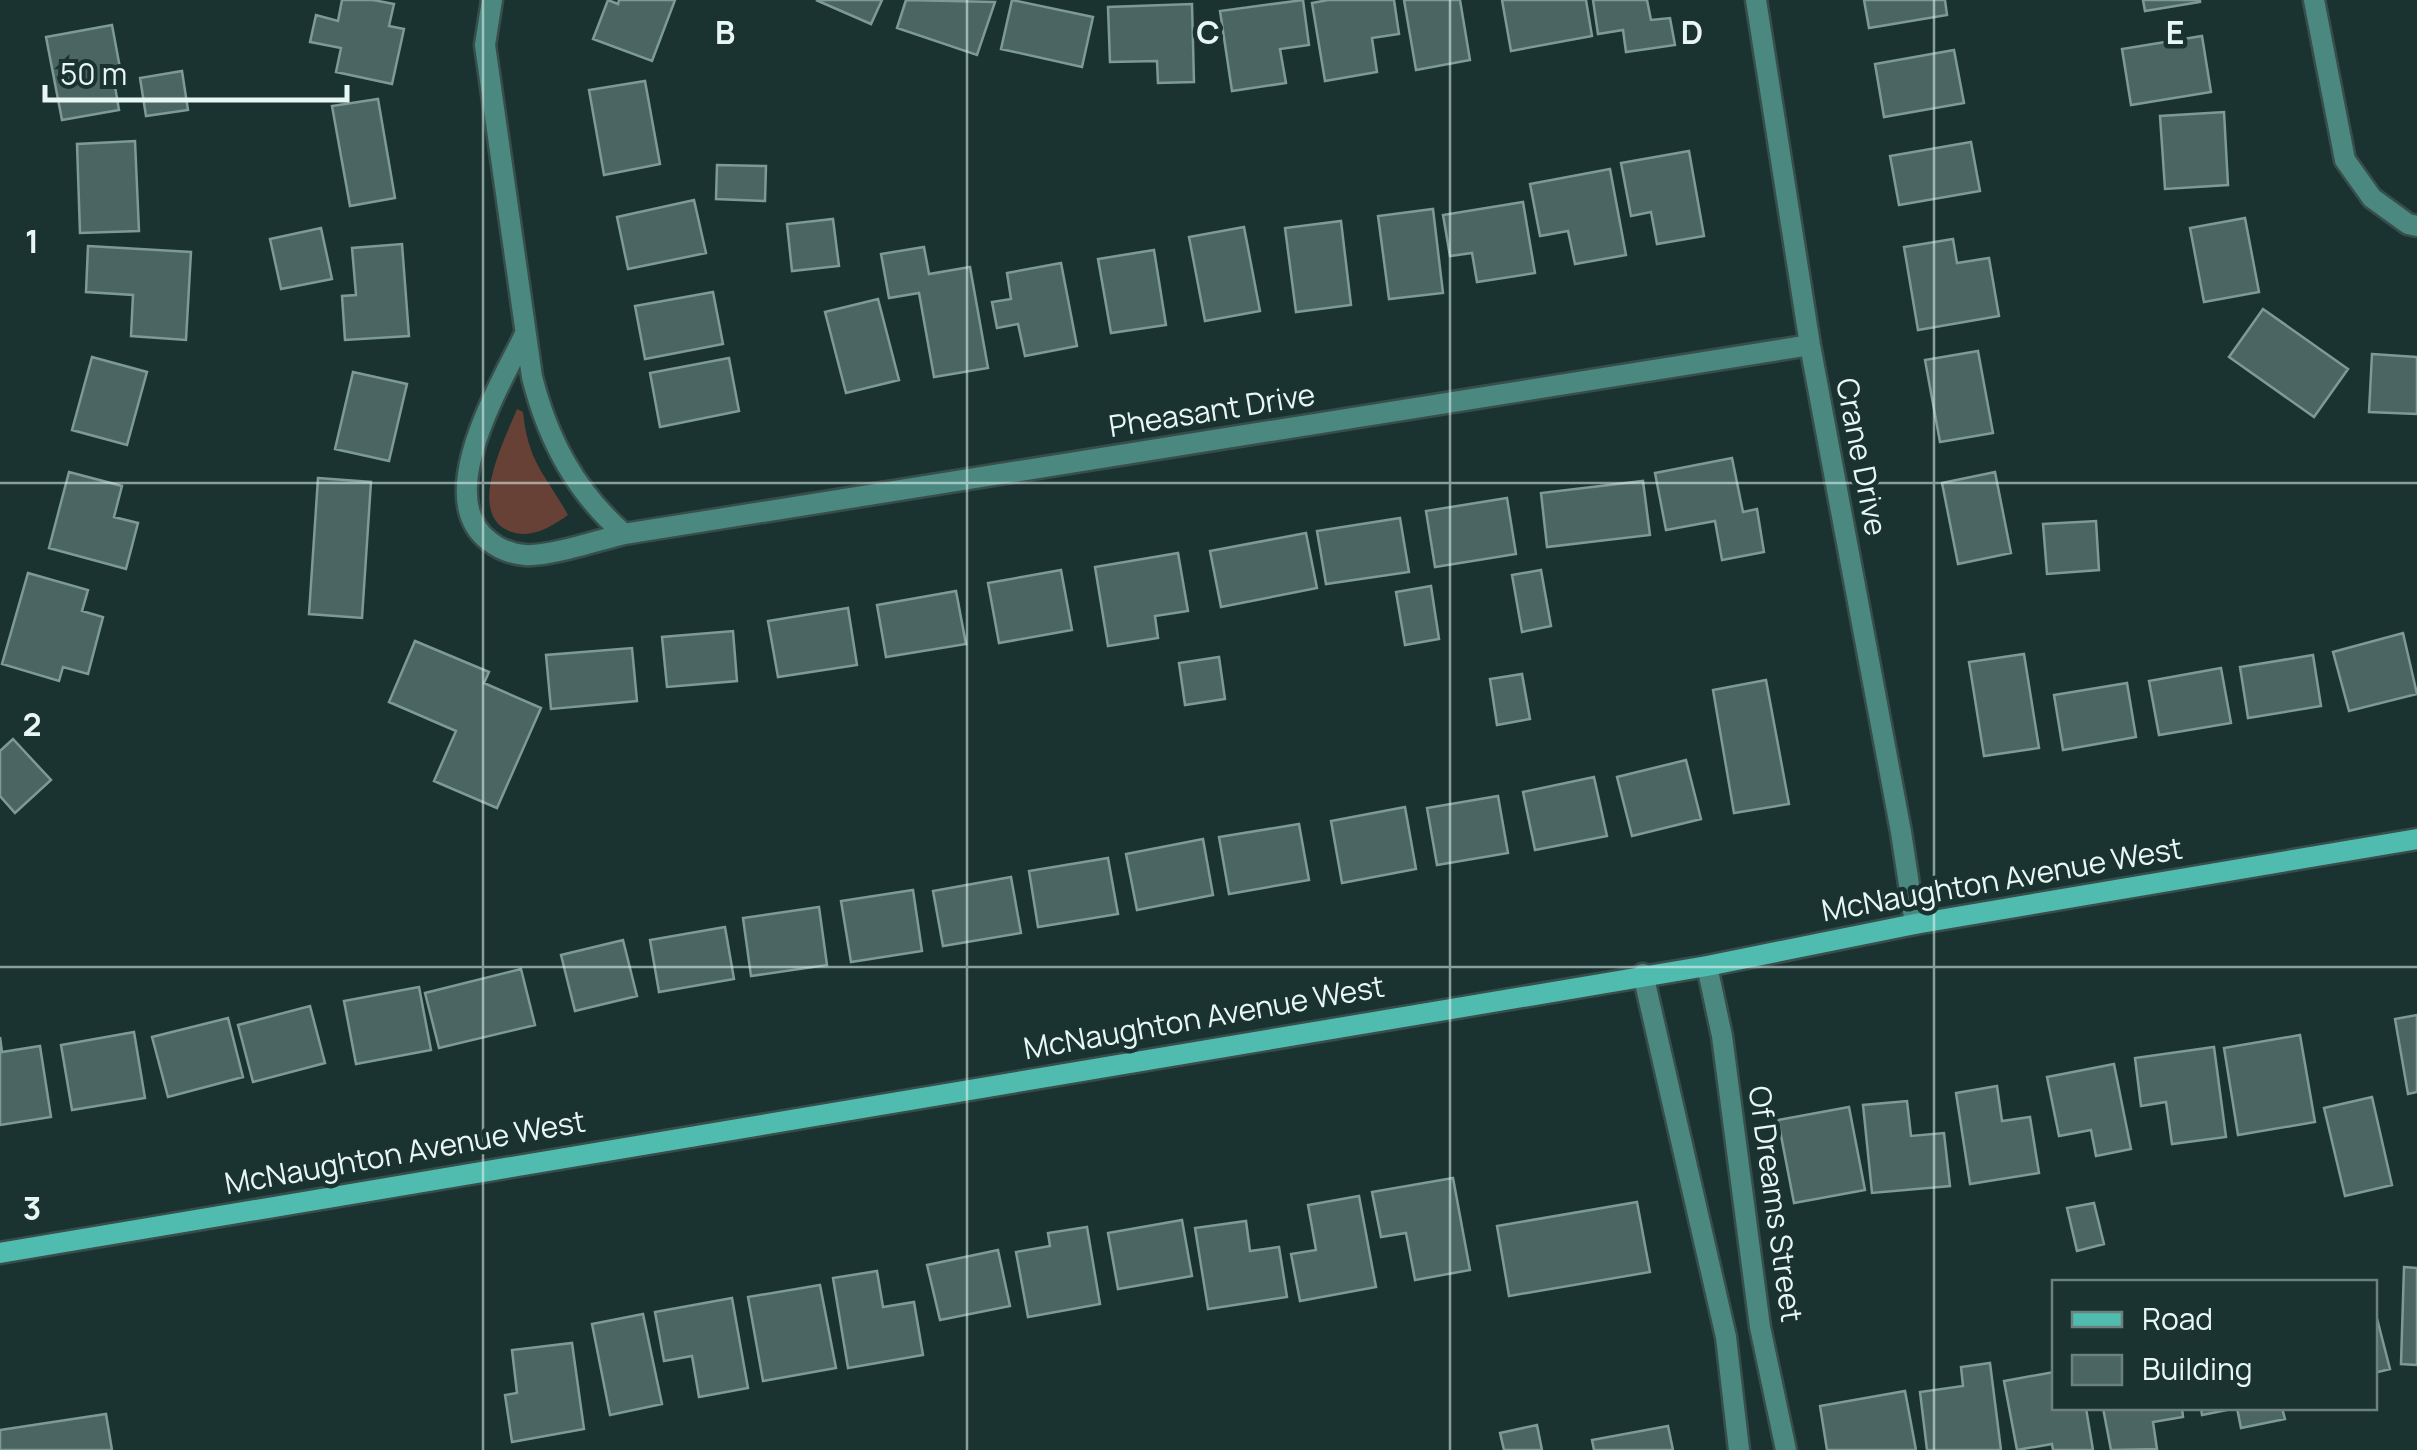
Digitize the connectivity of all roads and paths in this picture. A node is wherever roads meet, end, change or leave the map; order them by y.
1 (492, 0) edge
2 (1756, 0) edge
3 (2314, 0) edge
4 (2417, 226) edge
5 (526, 334) junction
6 (1810, 346) junction
7 (624, 534) junction
8 (2417, 839) edge
9 (1915, 924) junction
10 (1707, 966) junction
11 (1643, 974) junction
12 (0, 1254) edge
13 (1739, 1450) edge
14 (1786, 1450) edge

1 - 5 street
2 - 6 street, Crane Drive
3 - 4 street
5 - 7 street
5 - 7 street, Pheasant Drive
6 - 7 street, Pheasant Drive
6 - 9 street, Crane Drive
8 - 9 main road, McNaughton Avenue West
9 - 10 main road, McNaughton Avenue West
10 - 11 main road, McNaughton Avenue West
10 - 14 street, Of Dreams Street
11 - 12 main road, McNaughton Avenue West
11 - 13 street

